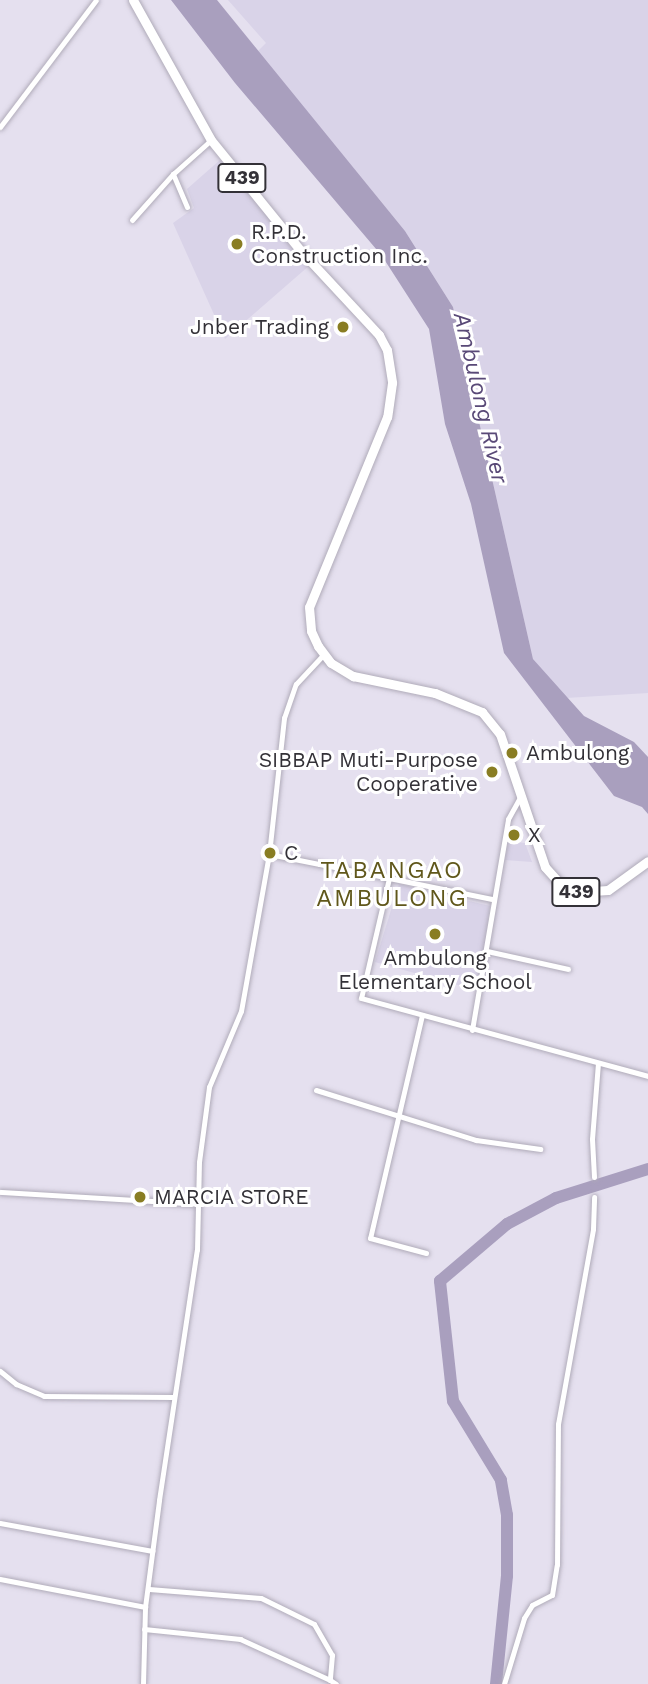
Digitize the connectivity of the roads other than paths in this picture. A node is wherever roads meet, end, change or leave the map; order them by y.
1 (96, 0) edge
2 (132, 0) edge
3 (0, 127) edge
4 (211, 140) junction
5 (173, 174) junction
6 (187, 206) dead end
7 (132, 220) dead end
8 (323, 655) junction
9 (521, 796) junction
10 (269, 854) junction
11 (648, 861) edge
12 (389, 878) junction
13 (492, 899) junction
14 (487, 951) junction
15 (568, 969) dead end
16 (422, 1015) junction
17 (472, 1030) junction
18 (598, 1063) junction
19 (648, 1076) edge
20 (316, 1090) dead end
21 (400, 1117) junction
22 (540, 1149) dead end
23 (594, 1177) dead end
24 (0, 1192) edge
25 (594, 1197) dead end
26 (200, 1204) junction
27 (426, 1254) dead end
28 (0, 1371) edge
29 (173, 1397) junction
30 (0, 1523) edge
31 (152, 1551) junction
32 (0, 1579) edge
33 (149, 1589) junction
34 (145, 1607) junction
35 (144, 1629) junction
36 (330, 1680) junction
37 (142, 1684) edge
38 (336, 1684) edge
39 (504, 1684) edge

1 - 3 street
2 - 4 main road, 439
4 - 5 street
4 - 8 main road, 439
5 - 6 street
5 - 7 street
8 - 9 main road, 439
8 - 10 street
9 - 11 main road, 439
9 - 13 street
10 - 12 street
10 - 26 street
12 - 13 street
12 - 16 street
13 - 14 street
14 - 15 street
14 - 17 street
16 - 17 street
16 - 21 street
17 - 18 street
18 - 19 street
18 - 23 street
20 - 21 street
21 - 22 street
21 - 27 street
24 - 26 street
25 - 39 street
26 - 29 street
28 - 29 street
29 - 31 street
30 - 31 street
31 - 33 street
32 - 34 street
33 - 34 street
33 - 36 street
34 - 35 street
35 - 36 street
35 - 37 street
36 - 38 street

